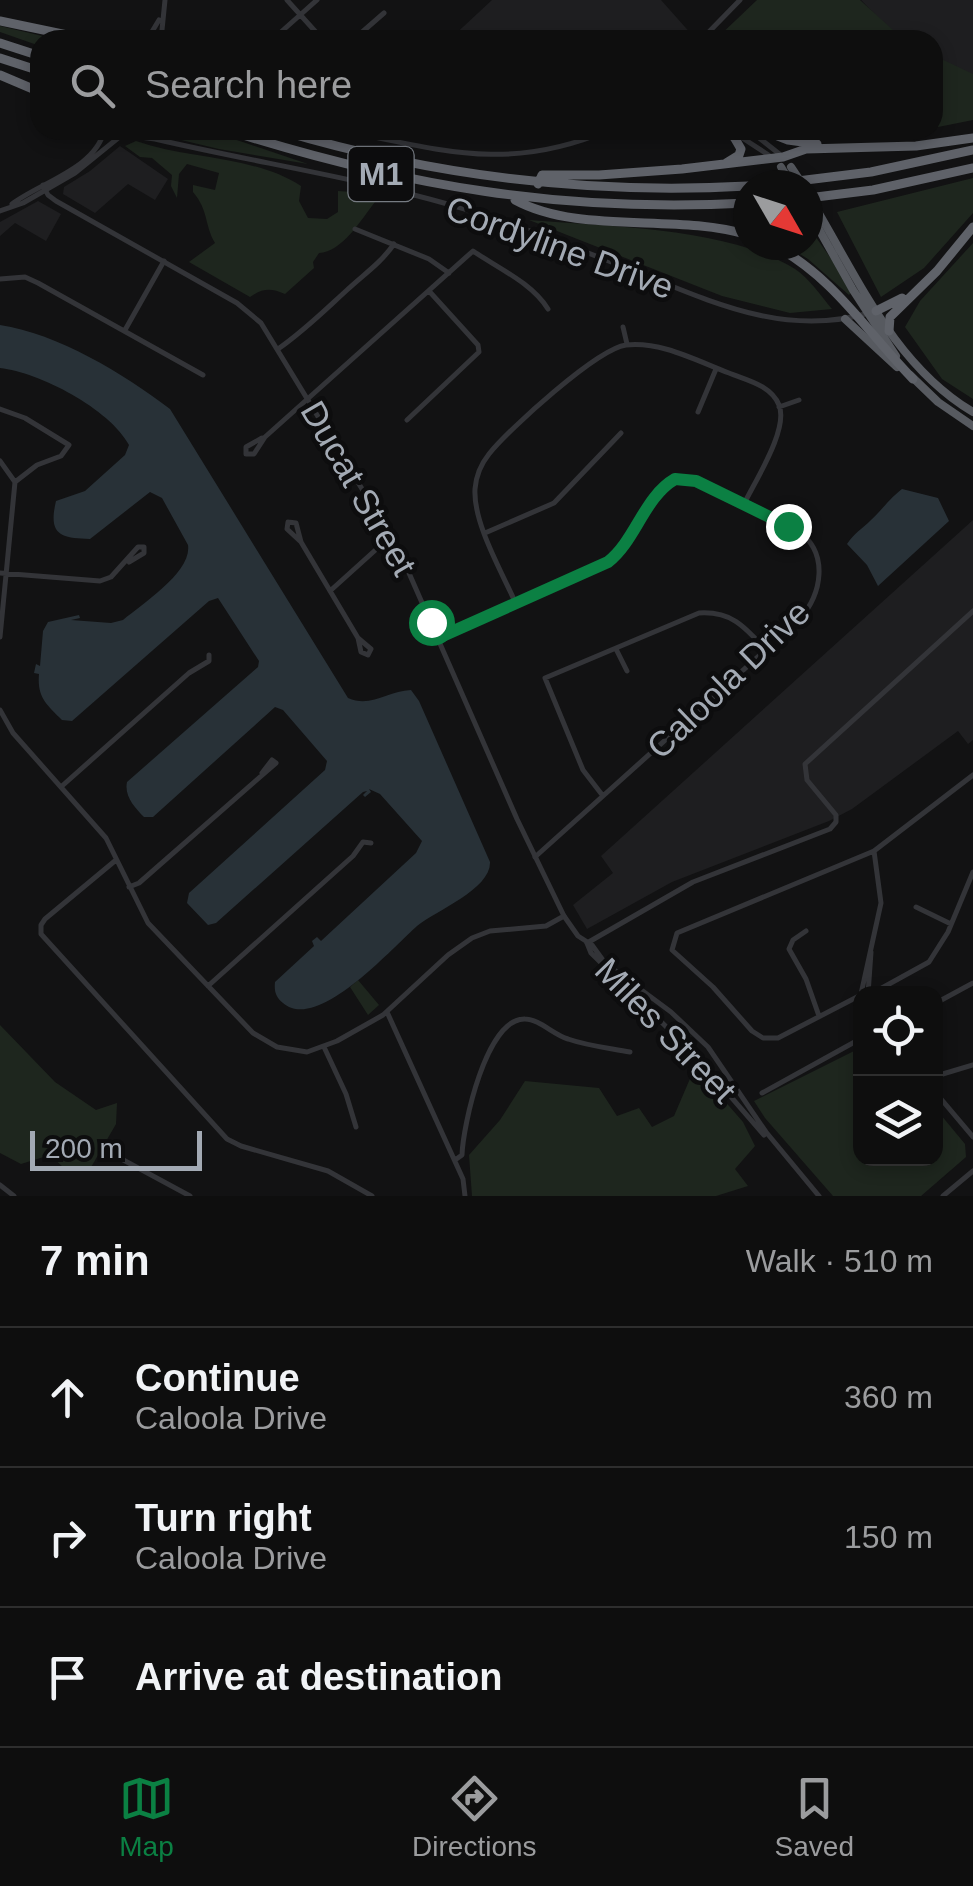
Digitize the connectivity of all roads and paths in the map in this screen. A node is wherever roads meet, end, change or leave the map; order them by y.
1 (165, 0) edge
2 (286, 0) edge
3 (317, 0) edge
4 (740, 0) edge
5 (384, 12) dead end
6 (300, 15) junction
7 (161, 18) junction
8 (0, 20) edge
9 (46, 30) edge
10 (153, 30) edge
11 (160, 30) edge
12 (283, 30) edge
13 (314, 30) edge
14 (365, 30) edge
15 (710, 30) edge
16 (0, 44) edge
17 (30, 53) edge
18 (0, 58) edge
19 (30, 68) edge
20 (0, 75) edge
21 (30, 88) edge
22 (973, 138) edge
23 (101, 140) edge
24 (117, 140) edge
25 (159, 140) edge
26 (259, 140) edge
27 (317, 140) edge
28 (391, 140) edge
29 (583, 140) edge
30 (736, 140) edge
31 (746, 140) edge
32 (759, 140) edge
33 (788, 140) edge
34 (830, 147) junction
35 (973, 150) edge
36 (782, 162) junction
37 (723, 165) junction
38 (973, 168) edge
39 (785, 170) edge
40 (789, 170) edge
41 (823, 178) edge
42 (538, 184) junction
43 (733, 186) edge
44 (44, 188) junction
45 (823, 195) edge
46 (508, 196) junction
47 (733, 203) edge
48 (0, 212) edge
49 (973, 227) edge
50 (355, 228) dead end
51 (823, 229) edge
52 (733, 232) edge
53 (394, 244) junction
54 (797, 260) edge
55 (164, 261) junction
56 (448, 273) junction
57 (0, 279) edge
58 (926, 283) junction
59 (429, 290) junction
60 (548, 309) dead end
61 (867, 313) junction
62 (845, 319) junction
63 (623, 327) dead end
64 (125, 330) junction
65 (889, 331) junction
66 (627, 345) junction
67 (278, 349) junction
68 (716, 368) junction
69 (203, 375) dead end
70 (913, 378) junction
71 (308, 398) junction
72 (799, 400) dead end
73 (780, 406) junction
74 (0, 409) edge
75 (698, 412) dead end
76 (973, 412) edge
77 (406, 420) dead end
78 (973, 426) edge
79 (621, 434) dead end
80 (265, 437) dead end
81 (0, 460) edge
82 (14, 482) junction
83 (744, 504) junction
84 (486, 533) junction
85 (391, 536) junction
86 (301, 542) dead end
87 (122, 566) dead end
88 (2, 574) edge
89 (330, 590) junction
90 (516, 604) junction
91 (973, 611) edge
92 (0, 637) edge
93 (358, 638) dead end
94 (438, 638) junction
95 (616, 649) junction
96 (766, 650) junction
97 (195, 668) dead end
98 (627, 671) dead end
99 (0, 710) edge
100 (260, 775) dead end
101 (973, 775) edge
102 (62, 786) junction
103 (604, 797) junction
104 (874, 851) junction
105 (354, 856) dead end
106 (535, 857) junction
107 (116, 860) junction
108 (973, 872) edge
109 (129, 887) junction
110 (916, 907) dead end
111 (564, 916) junction
112 (951, 924) junction
113 (806, 931) dead end
114 (587, 943) junction
115 (973, 984) edge
116 (208, 986) junction
117 (867, 986) edge
118 (882, 986) edge
119 (943, 999) edge
120 (853, 1002) edge
121 (849, 1004) junction
122 (853, 1005) edge
123 (386, 1012) junction
124 (820, 1016) junction
125 (853, 1043) edge
126 (324, 1047) junction
127 (630, 1052) dead end
128 (973, 1065) edge
129 (943, 1074) edge
130 (762, 1093) dead end
131 (943, 1101) edge
132 (356, 1127) dead end
133 (973, 1137) edge
134 (103, 1149) dead end
135 (778, 1149) junction
136 (455, 1160) junction
137 (973, 1171) edge
138 (0, 1185) edge
139 (14, 1196) edge
140 (190, 1196) edge
141 (372, 1196) edge
142 (466, 1196) edge
143 (819, 1196) edge
144 (944, 1196) edge

1 - 7 street
2 - 6 street
3 - 6 street
4 - 15 street
5 - 14 street
6 - 12 street
6 - 13 street
7 - 10 street
7 - 11 street
8 - 9 highway
16 - 17 highway
18 - 19 highway
20 - 21 highway
22 - 34 highway
23 - 44 street
24 - 44 street
25 - 62 street, Cordyline Drive
26 - 46 highway, M1
27 - 42 highway, M1
28 - 29 street
30 - 37 highway
31 - 36 street
32 - 36 street
33 - 34 highway
34 - 36 highway
35 - 41 highway
36 - 37 highway
36 - 39 highway, bridge
36 - 40 highway, bridge
37 - 42 highway
38 - 45 highway
42 - 43 highway, M1
44 - 48 street
44 - 55 street, Ducat Street
46 - 47 highway, M1
46 - 52 highway
49 - 58 highway
50 - 53 street
51 - 61 highway
53 - 56 street
53 - 67 street
54 - 61 highway
55 - 64 street
55 - 67 street, Ducat Street
56 - 59 street
56 - 60 street
57 - 64 street
58 - 61 highway
58 - 65 highway
59 - 71 street
59 - 77 street
61 - 62 street, Cordyline Drive
61 - 65 highway
61 - 70 highway
62 - 70 highway
63 - 66 street
64 - 69 street
65 - 76 highway
66 - 68 street
66 - 84 street
67 - 71 street, Ducat Street
68 - 73 street
68 - 75 street
70 - 78 highway
71 - 80 street
71 - 85 street, Ducat Street
72 - 73 street
73 - 83 street
74 - 82 street
79 - 84 street
81 - 82 street
82 - 88 street
83 - 90 street, Caloola Drive
83 - 96 street, Caloola Drive
84 - 90 street
85 - 89 street
85 - 94 street, Ducat Street
86 - 89 street
87 - 88 street
88 - 92 street
89 - 93 street
90 - 94 street, Caloola Drive
91 - 114 street
94 - 106 street, Ducat Street
95 - 96 street
95 - 98 street
95 - 103 street
96 - 103 street, Caloola Drive
97 - 102 street
99 - 102 street
100 - 109 street
101 - 104 street
102 - 107 street
103 - 106 street, Caloola Drive
104 - 117 street
104 - 124 street
105 - 116 street
106 - 111 street, Ducat Street
107 - 109 street
107 - 141 street
108 - 112 street
109 - 116 street
110 - 112 street
111 - 114 street, Ducat Street
111 - 123 street
112 - 118 street
113 - 124 street
114 - 135 street, Miles Street
114 - 135 street, Miles Street
115 - 119 street
116 - 126 street
120 - 121 street
121 - 122 street
121 - 124 street
123 - 126 street
123 - 136 street
125 - 130 street
126 - 132 street
127 - 136 street
128 - 129 street
131 - 133 street
134 - 140 street
135 - 143 street, Miles Street
136 - 142 street
137 - 144 street
138 - 139 street

